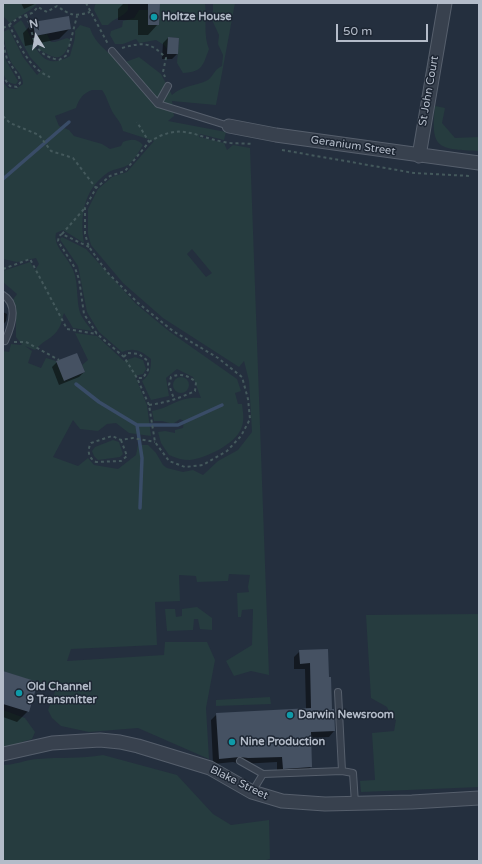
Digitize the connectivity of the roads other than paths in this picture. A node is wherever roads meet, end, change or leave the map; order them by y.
1 (445, 3) edge
2 (112, 51) road end
3 (168, 86) road end
4 (158, 104) junction
5 (228, 126) joint
6 (419, 156) junction
7 (478, 169) edge
8 (3, 295) edge
9 (5, 342) road end
10 (338, 692) dead end
11 (3, 754) edge
12 (240, 761) dead end
13 (342, 771) junction
14 (263, 774) junction
15 (252, 792) junction
16 (479, 798) edge
17 (355, 803) junction

1 - 6 street, St John Court
2 - 4 lane
3 - 4 lane
4 - 5 lane
5 - 6 street, Geranium Street
6 - 7 street, Geranium Street
8 - 9 lane
10 - 13 lane
11 - 15 street, Blake Street
12 - 14 lane
13 - 14 lane
13 - 17 lane
14 - 15 lane
15 - 17 street, Blake Street
16 - 17 street, Blake Street

